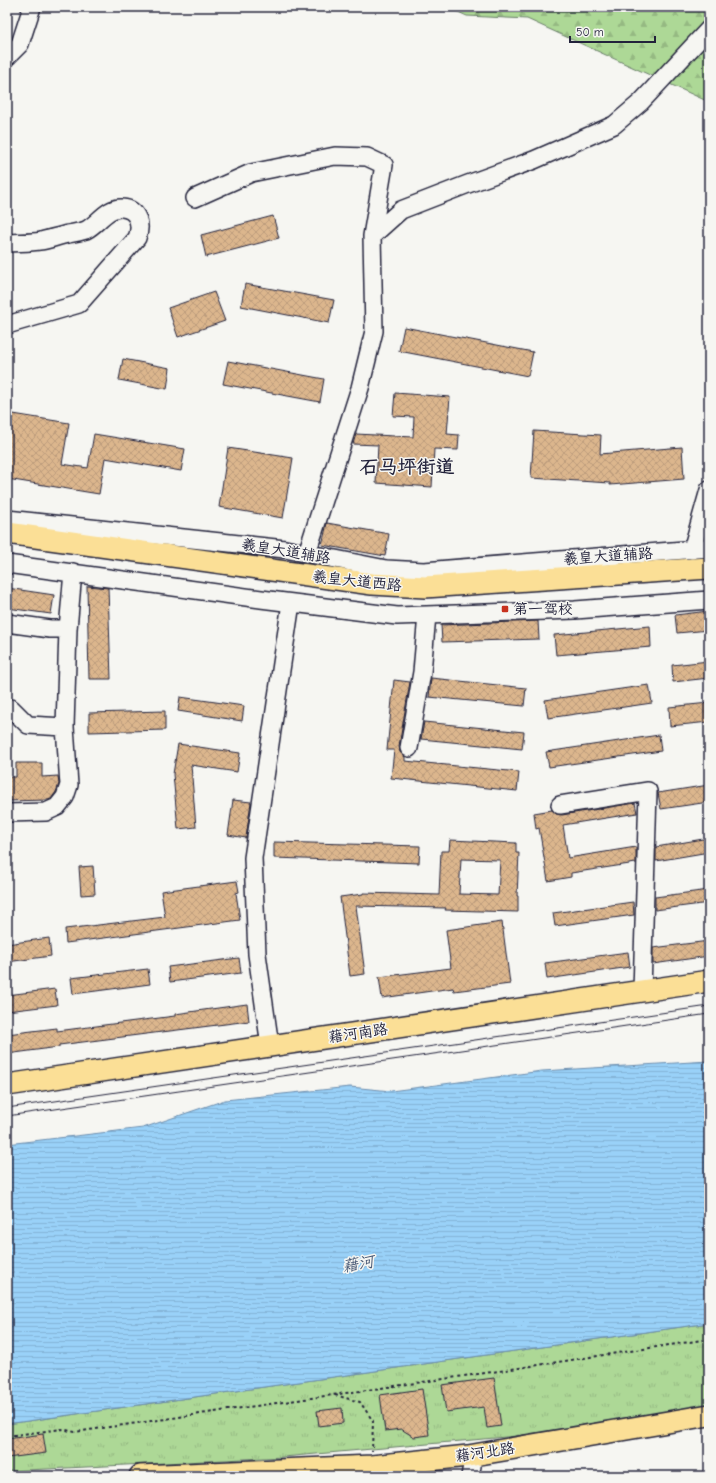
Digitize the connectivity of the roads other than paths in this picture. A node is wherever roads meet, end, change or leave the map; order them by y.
1 (32, 7) edge
2 (709, 29) edge
3 (7, 57) edge
4 (195, 198) dead end
5 (372, 236) junction
6 (7, 243) edge
7 (7, 325) edge
8 (709, 490) edge
9 (7, 519) edge
10 (7, 533) edge
11 (7, 546) edge
12 (709, 548) edge
13 (692, 550) junction
14 (307, 553) junction
15 (7, 564) edge
16 (709, 568) edge
17 (73, 572) junction
18 (709, 582) edge
19 (709, 600) edge
20 (291, 603) junction
21 (427, 614) junction
22 (7, 622) edge
23 (68, 629) junction
24 (7, 709) edge
25 (65, 727) junction
26 (410, 748) dead end
27 (560, 805) dead end
28 (7, 813) edge
29 (709, 981) edge
30 (642, 991) junction
31 (270, 1046) junction
32 (7, 1085) edge
33 (709, 1415) edge
34 (709, 1428) edge
35 (470, 1466) edge
36 (383, 1471) edge
37 (140, 1476) edge

1 - 3 street
2 - 5 street
4 - 5 street
5 - 14 street
6 - 7 street
8 - 13 street
9 - 14 street, 羲皇大道辅路
10 - 16 main road, 羲皇大道西路
11 - 18 main road, 羲皇大道西路
12 - 13 street, 羲皇大道辅路
13 - 14 street, 羲皇大道辅路
15 - 17 street
17 - 20 street
17 - 23 street
19 - 21 street
20 - 21 street
20 - 31 street
21 - 26 street
22 - 23 street
23 - 25 street
24 - 25 street
25 - 28 street
27 - 30 street
29 - 30 main road, 藉河南路
30 - 31 main road, 藉河南路
31 - 32 main road, 藉河南路
33 - 35 main road, 藉河北路
34 - 35 main road, 藉河北路
35 - 36 main road, 藉河北路
36 - 37 main road, 藉河北路

